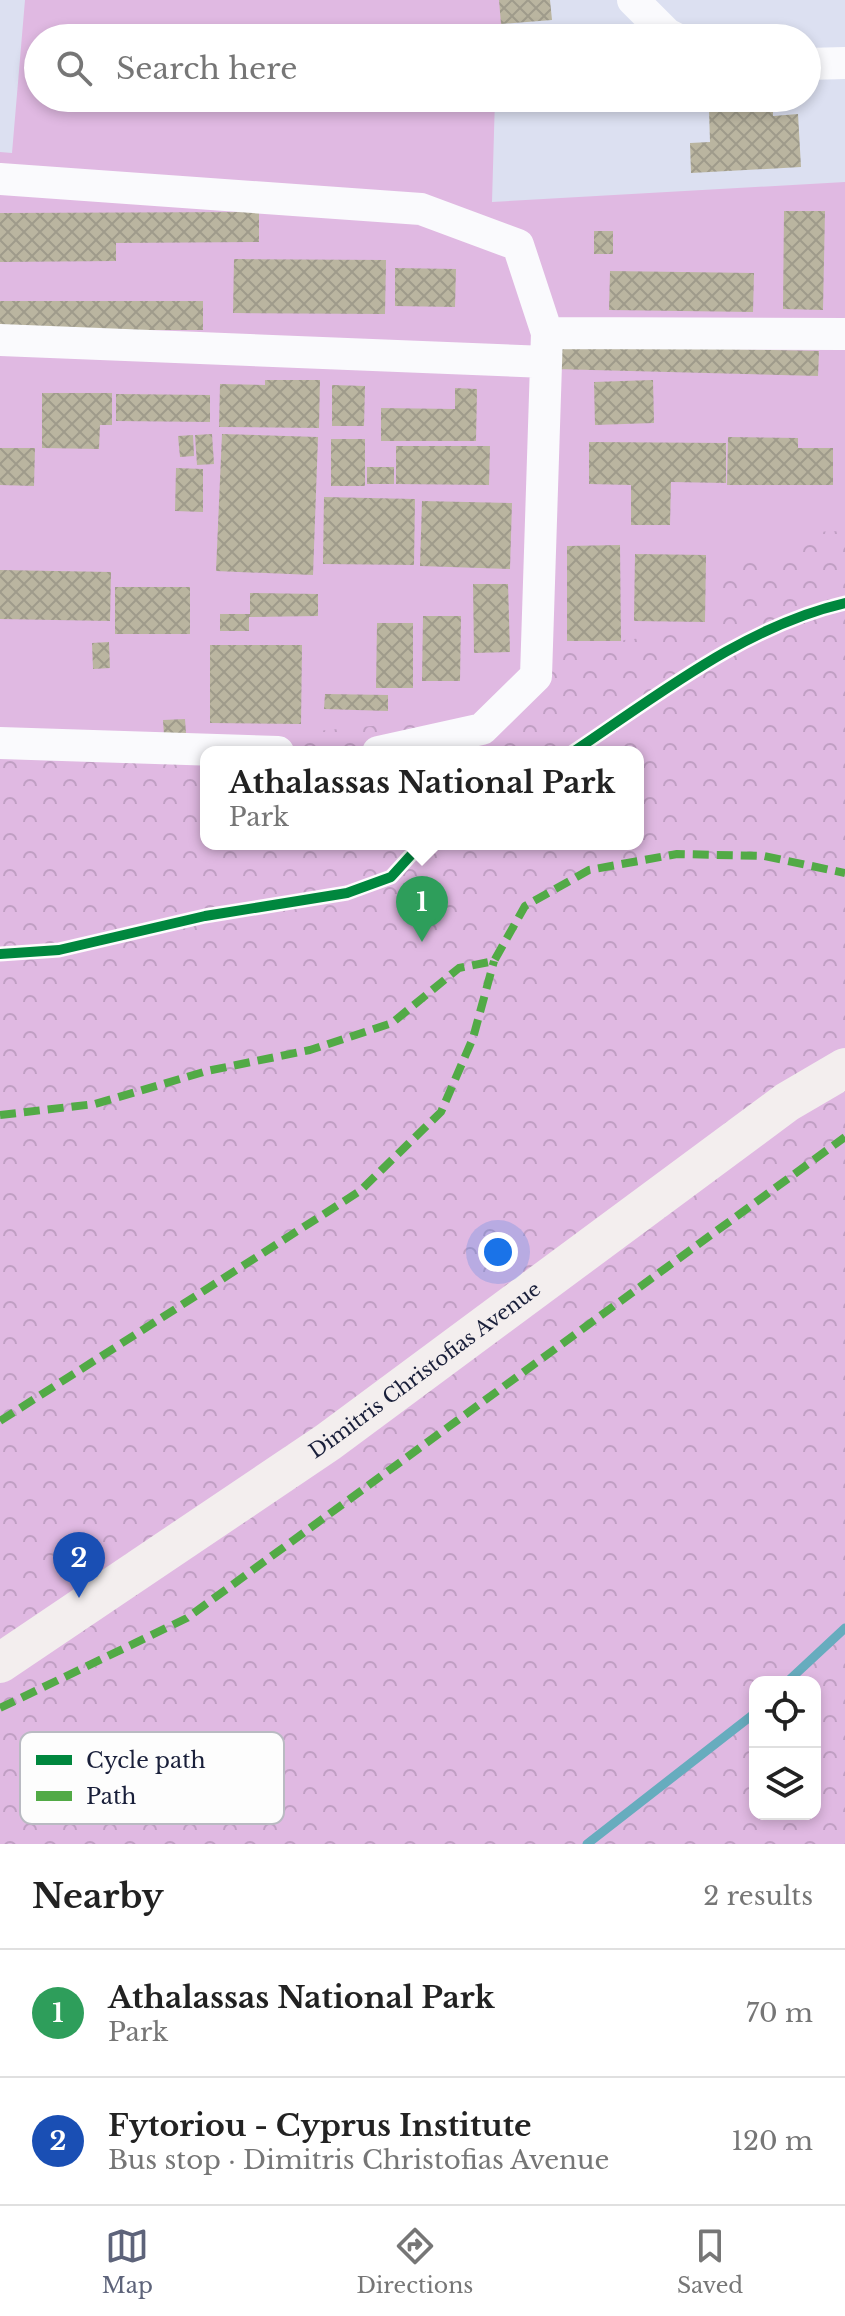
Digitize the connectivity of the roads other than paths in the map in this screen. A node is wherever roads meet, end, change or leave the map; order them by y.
1 (633, 0) edge
2 (660, 24) edge
3 (845, 63) edge
4 (821, 64) edge
5 (0, 179) edge
6 (845, 334) edge
7 (0, 340) edge
8 (547, 348) junction
9 (0, 743) edge
10 (405, 746) edge
11 (200, 749) edge
12 (845, 1068) edge
13 (0, 1663) edge

1 - 2 street
3 - 4 street
5 - 8 street
6 - 8 street
7 - 8 street
8 - 10 street
9 - 11 street
12 - 13 main road, Dimitris Christofias Avenue

